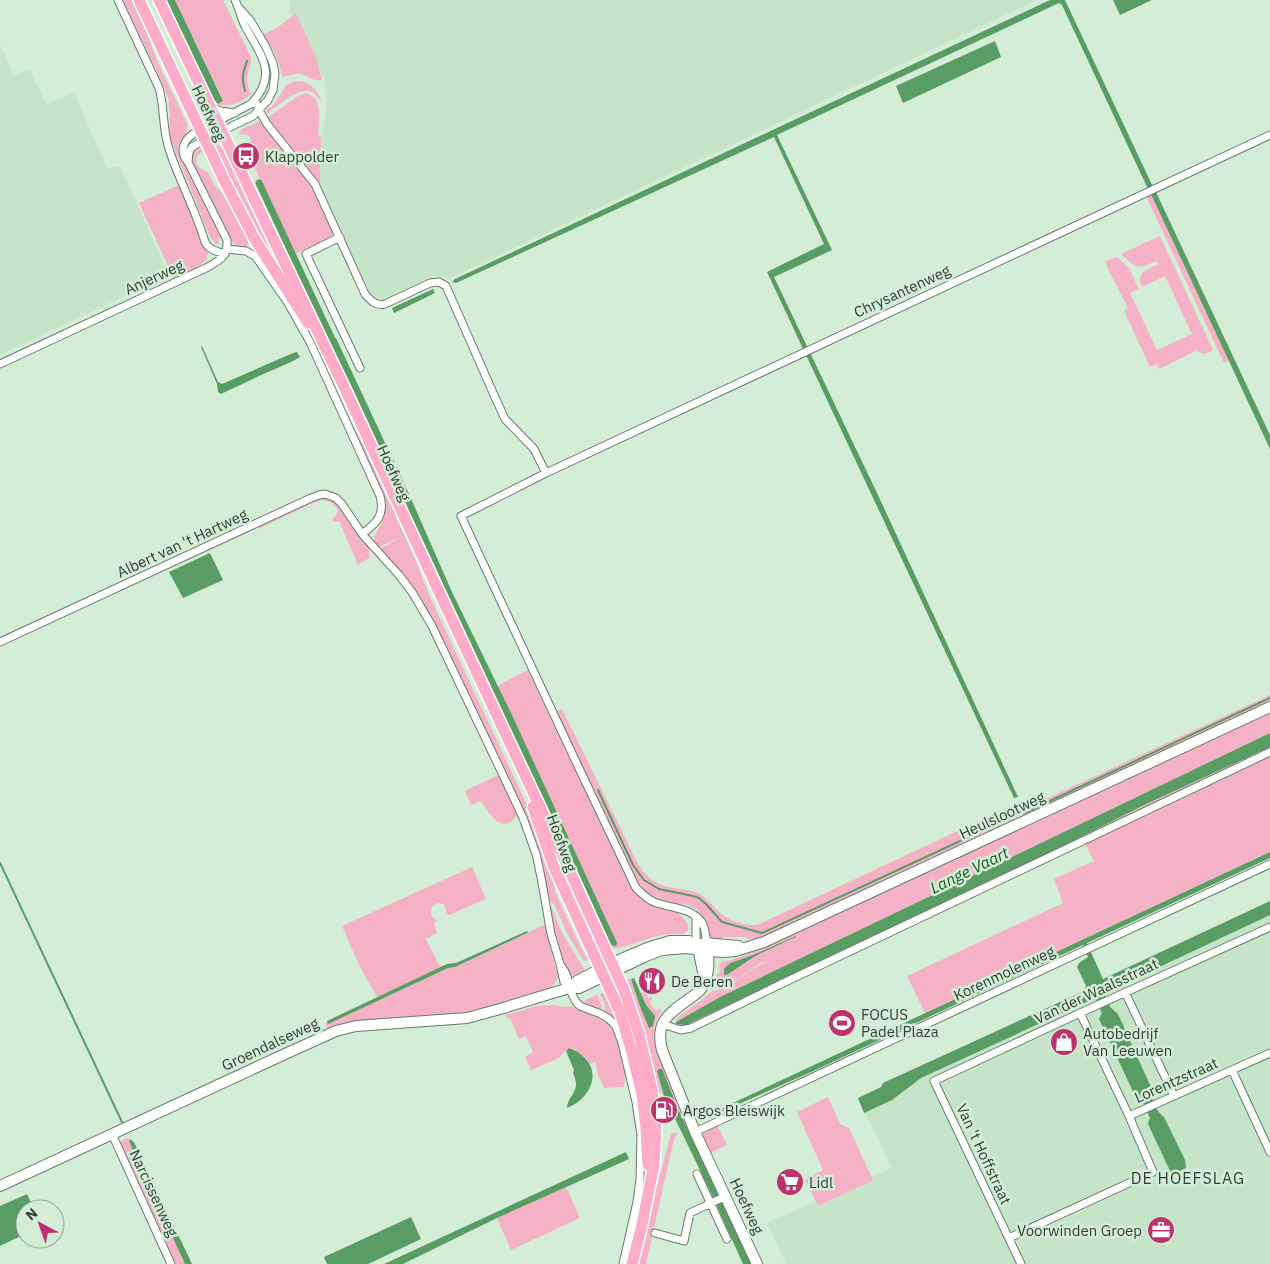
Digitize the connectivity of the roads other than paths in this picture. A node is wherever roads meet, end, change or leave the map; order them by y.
1 (118, 0) edge
2 (139, 0) edge
3 (159, 0) edge
4 (237, 4) edge
5 (255, 100) junction
6 (209, 105) junction
7 (259, 110) junction
8 (235, 113) junction
9 (219, 127) junction
10 (202, 135) junction
11 (1270, 135) edge
12 (340, 237) junction
13 (226, 252) junction
14 (0, 364) edge
15 (360, 368) dead end
16 (546, 472) junction
17 (362, 534) junction
18 (0, 642) edge
19 (1270, 707) edge
20 (1270, 752) edge
21 (1270, 864) edge
22 (696, 917) junction
23 (1270, 927) edge
24 (702, 946) junction
25 (614, 967) junction
26 (602, 973) junction
27 (569, 988) junction
28 (1125, 992) junction
29 (1080, 1012) junction
30 (662, 1024) junction
31 (1270, 1053) edge
32 (1232, 1070) junction
33 (934, 1081) joint
34 (1174, 1096) junction
35 (1129, 1116) junction
36 (695, 1132) junction
37 (112, 1134) junction
38 (1270, 1152) edge
39 (697, 1174) dead end
40 (0, 1186) edge
41 (724, 1197) junction
42 (647, 1199) junction
43 (712, 1202) junction
44 (655, 1233) dead end
45 (1008, 1238) junction
46 (727, 1239) dead end
47 (172, 1264) edge
48 (623, 1264) edge
49 (632, 1264) edge
50 (758, 1264) edge
51 (1021, 1264) edge

1 - 13 street, Hoefweg
2 - 10 main road, Hoefweg
3 - 6 main road, Hoefweg
4 - 5 street, Hoefweg
4 - 7 street, Hoefweg
5 - 7 street
5 - 8 street, Hoefweg
6 - 8 street, Hoefweg
6 - 9 main road, Hoefweg
7 - 9 street, Hoefweg
7 - 12 street
8 - 9 street, Hoefweg
9 - 10 street
9 - 25 main road, Hoefweg
10 - 13 street
10 - 26 main road, Hoefweg
11 - 16 street, Chrysantenweg
12 - 15 street
12 - 16 street
13 - 14 street, Anjerweg
13 - 17 street, Hoefweg
16 - 22 street
17 - 18 street, Albert van 't Hartweg
17 - 27 street, Hoefweg
19 - 24 street, Heulslootweg
20 - 30 street
21 - 36 street, Korenmolenweg
22 - 24 street
22 - 24 street
23 - 28 street, Van der Waalsstraat
24 - 25 street, Heulslootweg
24 - 30 street
25 - 26 street, Heulslootweg
25 - 42 main road, Hoefweg
26 - 27 street, Groendalseweg
26 - 42 main road, Hoefweg
27 - 37 street, Groendalseweg
27 - 48 street, Hoefweg
28 - 29 street, Van der Waalsstraat
28 - 34 street
29 - 33 street, Van der Waalsstraat
29 - 35 street
30 - 36 street, Hoefweg
31 - 32 street, Lorentzstraat
32 - 34 street, Lorentzstraat
32 - 38 street
33 - 45 street, Van 't Hoffstraat
34 - 35 street, Lorentzstraat
35 - 45 street, Lorentzstraat
36 - 41 street, Hoefweg
37 - 40 street, Groendalseweg
37 - 47 street, Narcissenweg
39 - 43 street
41 - 43 street
41 - 50 street, Hoefweg
42 - 49 main road
43 - 44 street
43 - 46 street
45 - 51 street

